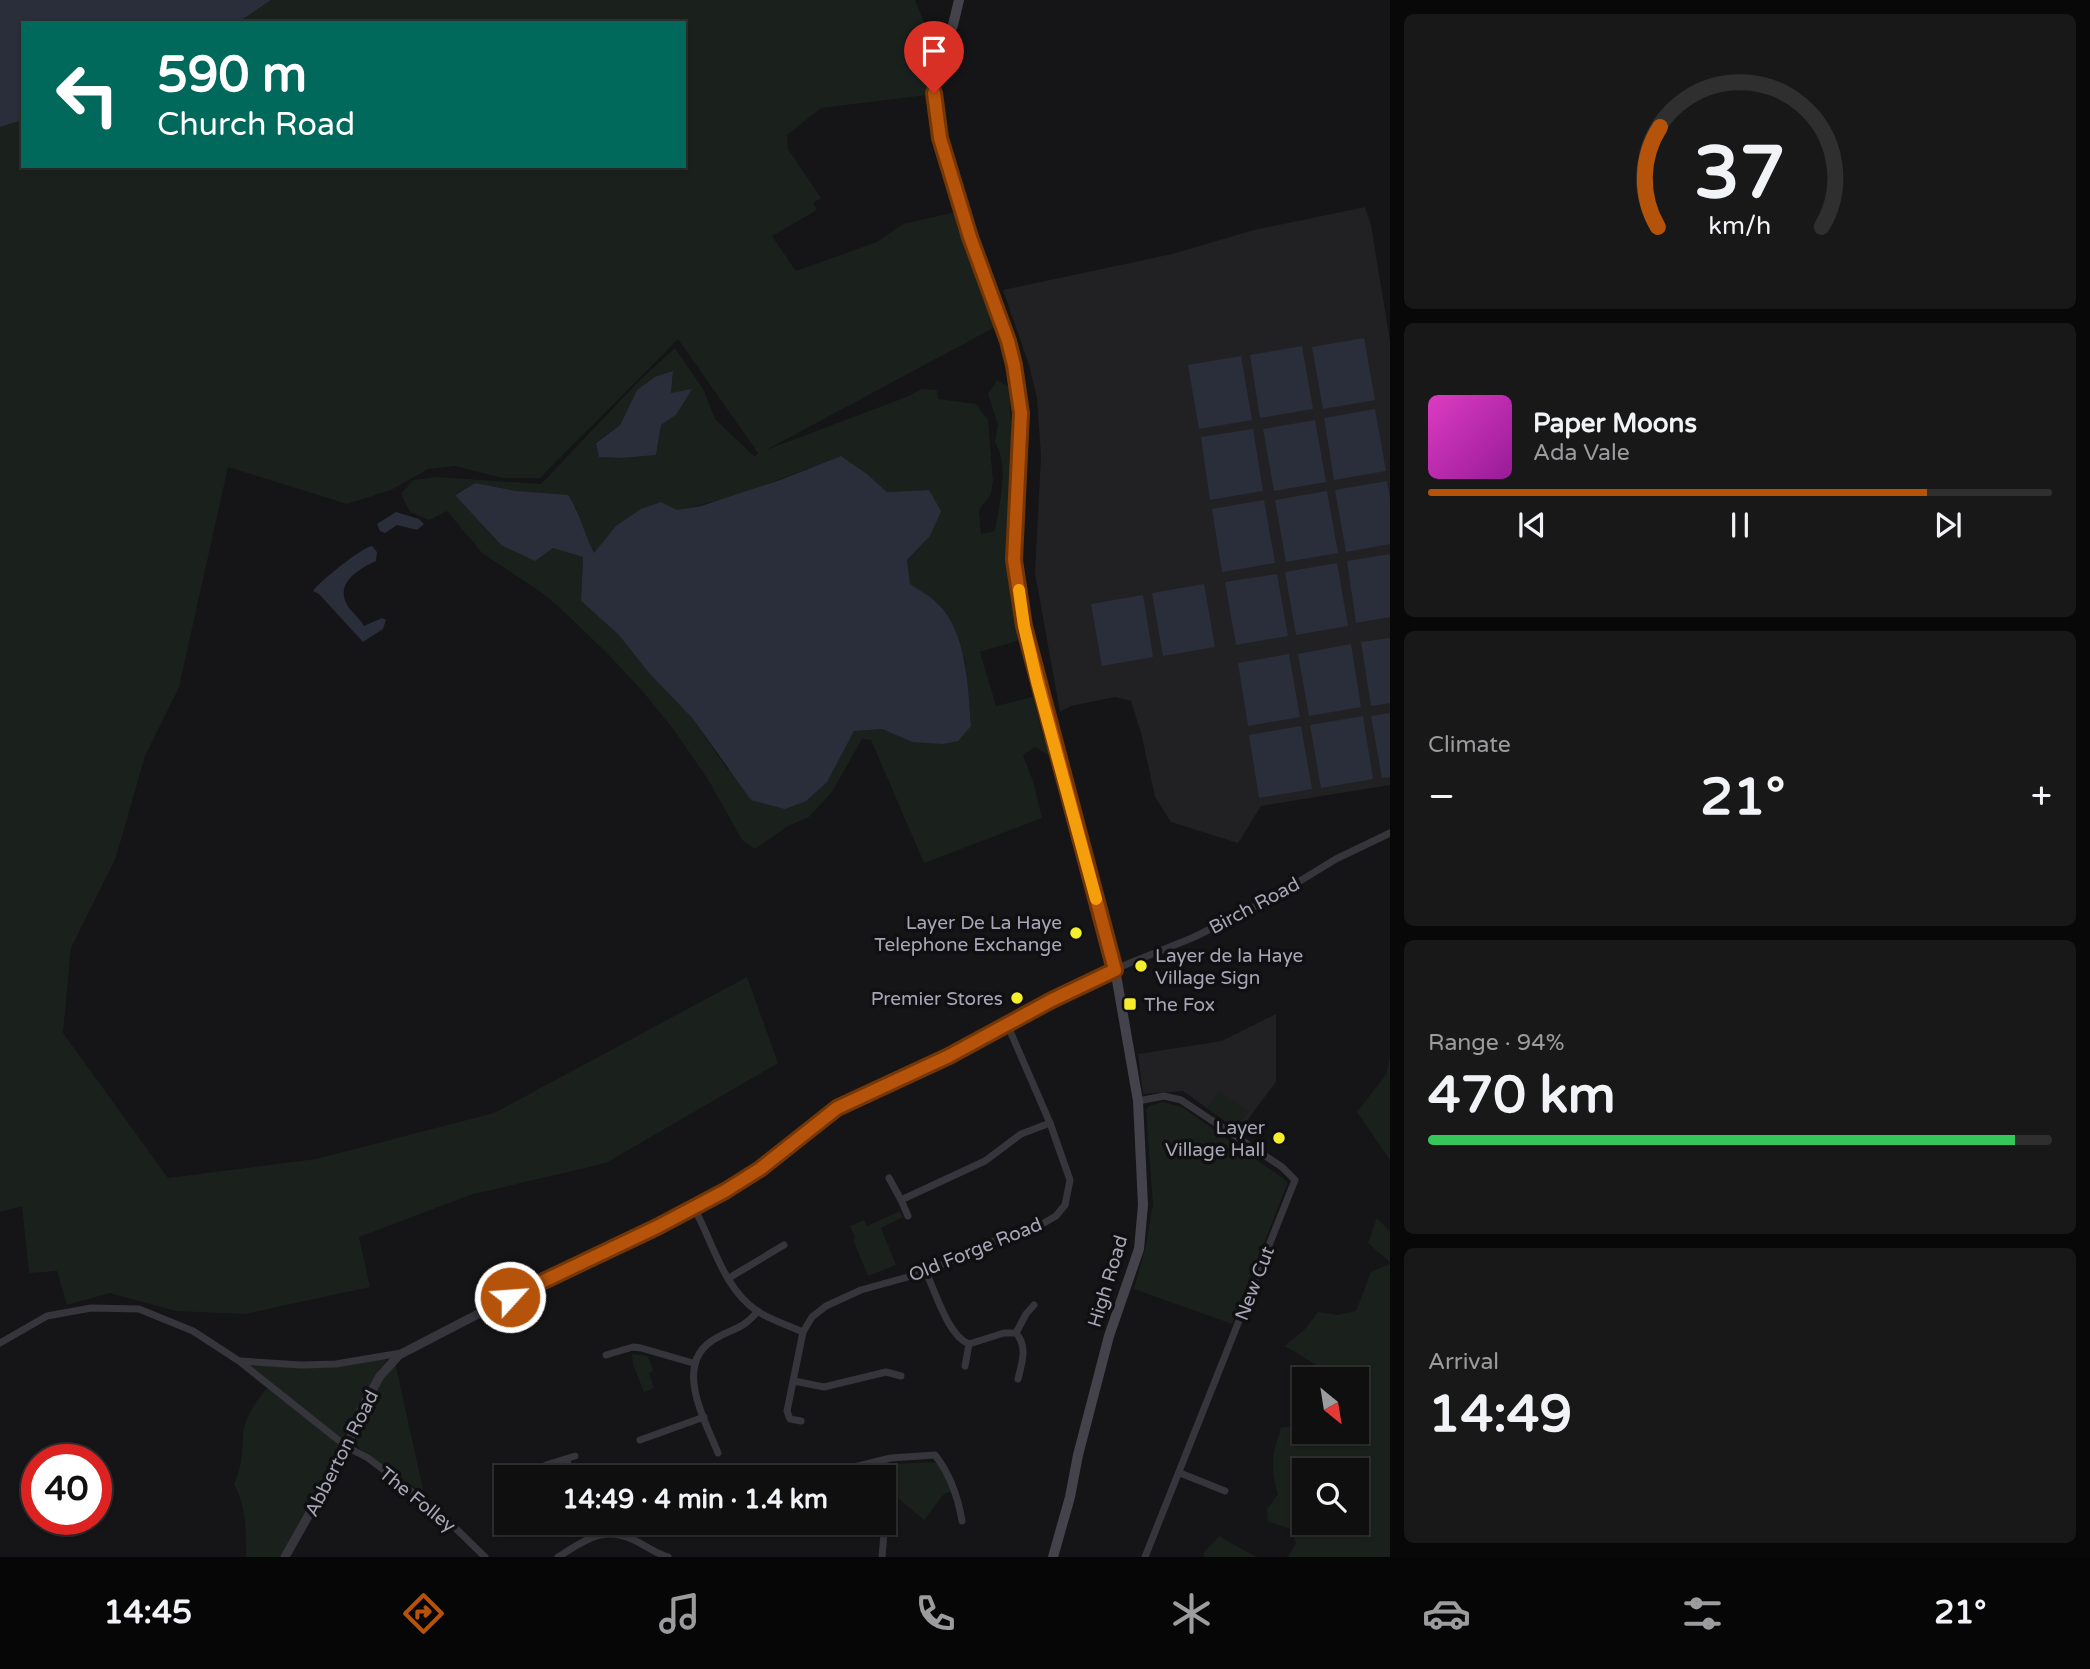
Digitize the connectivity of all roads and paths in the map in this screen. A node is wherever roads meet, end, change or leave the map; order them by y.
1 (959, 0) edge
2 (1390, 833) edge
3 (1115, 970) junction
4 (1007, 1024) junction
5 (1138, 1101) junction
6 (1050, 1122) junction
7 (890, 1178) dead end
8 (901, 1200) junction
9 (694, 1208) junction
10 (908, 1216) dead end
11 (784, 1245) dead end
12 (926, 1272) junction
13 (729, 1278) junction
14 (1034, 1305) dead end
15 (942, 1307) junction
16 (758, 1311) junction
17 (933, 1311) dead end
18 (803, 1332) junction
19 (1016, 1333) junction
20 (0, 1343) edge
21 (969, 1344) junction
22 (401, 1353) junction
23 (606, 1355) dead end
24 (239, 1361) junction
25 (269, 1363) junction
26 (693, 1363) junction
27 (965, 1366) dead end
28 (901, 1376) dead end
29 (1018, 1379) dead end
30 (265, 1381) junction
31 (794, 1381) junction
32 (704, 1417) junction
33 (801, 1422) dead end
34 (640, 1440) dead end
35 (347, 1447) junction
36 (718, 1453) dead end
37 (575, 1456) dead end
38 (566, 1460) junction
39 (546, 1465) dead end
40 (569, 1465) edge
41 (866, 1465) edge
42 (1180, 1473) junction
43 (1225, 1491) dead end
44 (962, 1521) dead end
45 (601, 1535) edge
46 (619, 1535) edge
47 (884, 1535) edge
48 (285, 1557) edge
49 (485, 1557) edge
50 (558, 1557) edge
51 (668, 1557) edge
52 (882, 1557) edge
53 (1053, 1557) edge
54 (1145, 1557) edge

1 - 3 main road, High Road
2 - 3 street, Birch Road
3 - 4 street
3 - 5 main road, High Road
4 - 6 street, Old Forge Road
4 - 9 street
5 - 42 street, New Cut
5 - 53 main road, High Road
6 - 8 street
6 - 12 street, Old Forge Road
7 - 8 street
8 - 10 street
9 - 13 street
9 - 22 street
11 - 13 street
12 - 15 street
12 - 18 street, Old Forge Road
13 - 16 street
14 - 19 street
15 - 17 street
15 - 21 street
16 - 18 street
16 - 26 street
18 - 31 street
19 - 21 street
19 - 29 street
20 - 24 street, The Folley
21 - 27 street
22 - 25 street
22 - 35 street, Abberton Road
23 - 26 street
24 - 25 street
24 - 30 street, The Folley
25 - 30 street
26 - 32 street
28 - 31 street
30 - 35 street, The Folley
31 - 33 street
32 - 34 street
32 - 36 street
35 - 48 street, Abberton Road
35 - 49 street, The Folley
37 - 38 street
38 - 39 street
38 - 40 street
41 - 44 street
42 - 43 street
42 - 54 street, New Cut
45 - 50 street
46 - 51 street
47 - 52 street

